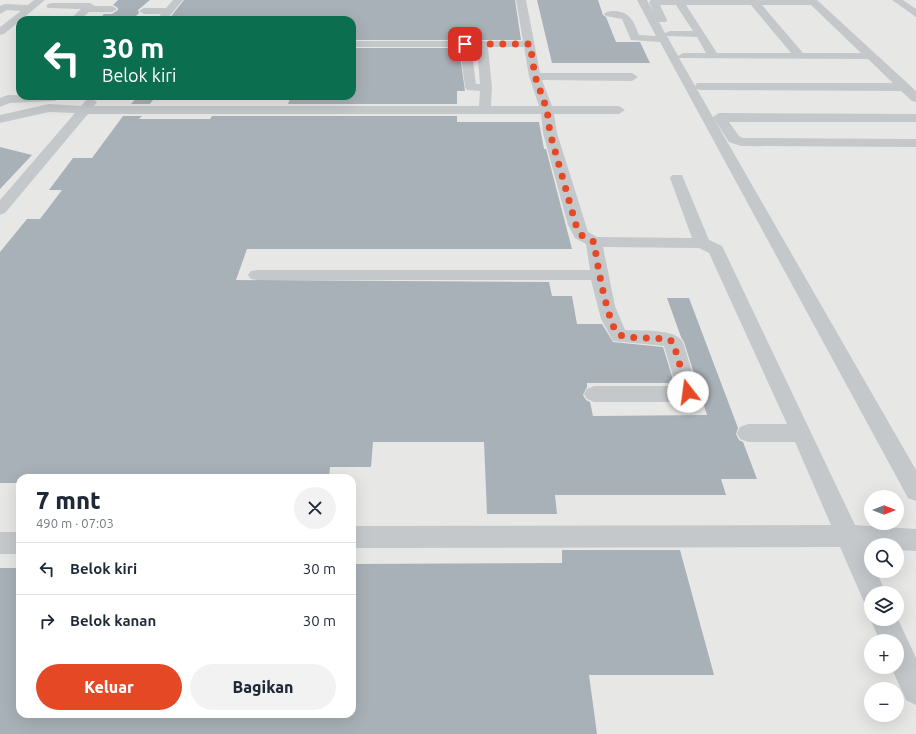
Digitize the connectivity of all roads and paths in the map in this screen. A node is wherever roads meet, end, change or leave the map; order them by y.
1 (40, 0) edge
2 (178, 0) edge
3 (521, 0) edge
4 (642, 0) edge
5 (897, 0) edge
6 (707, 1) edge
7 (815, 1) edge
8 (679, 2) junction
9 (754, 2) junction
10 (52, 5) edge
11 (91, 5) edge
12 (31, 8) junction
13 (2, 9) edge
14 (112, 9) dead end
15 (144, 11) dead end
16 (169, 11) junction
17 (609, 14) dead end
18 (916, 14) edge
19 (21, 16) edge
20 (79, 16) edge
21 (165, 16) edge
22 (16, 20) edge
23 (0, 32) edge
24 (700, 34) junction
25 (666, 37) junction
26 (356, 44) edge
27 (465, 44) junction
28 (482, 44) junction
29 (530, 44) junction
30 (862, 48) junction
31 (796, 52) junction
32 (683, 56) junction
33 (714, 56) junction
34 (871, 56) junction
35 (535, 76) junction
36 (632, 77) dead end
37 (701, 86) junction
38 (904, 87) junction
39 (916, 87) edge
40 (486, 88) junction
41 (16, 92) edge
42 (916, 98) edge
43 (46, 100) edge
44 (93, 100) edge
45 (4, 101) edge
46 (484, 109) junction
47 (85, 110) junction
48 (547, 110) junction
49 (619, 110) dead end
50 (720, 118) junction
51 (916, 118) edge
52 (0, 119) edge
53 (916, 143) edge
54 (722, 147) junction
55 (916, 147) edge
56 (677, 178) dead end
57 (0, 210) edge
58 (594, 242) junction
59 (702, 243) junction
60 (257, 275) dead end
61 (599, 275) junction
62 (594, 394) dead end
63 (748, 433) dead end
64 (802, 433) junction
65 (916, 491) edge
66 (848, 536) junction
67 (356, 537) edge
68 (916, 540) edge
69 (0, 543) edge
70 (16, 543) edge
71 (870, 586) edge
72 (904, 663) edge
73 (916, 690) edge

1 - 12 street
2 - 16 street
3 - 29 street
4 - 25 street
5 - 18 street
6 - 8 street
6 - 9 street
7 - 9 street
7 - 30 street
7 - 39 street
8 - 24 street
8 - 25 street
9 - 31 street
10 - 11 street
11 - 14 street
11 - 20 street
12 - 13 street
12 - 19 street
15 - 16 street
16 - 21 street
17 - 25 street
22 - 23 street
24 - 25 street
24 - 33 street
25 - 32 street
25 - 54 street
26 - 27 street
27 - 28 street
27 - 40 street
28 - 29 street
28 - 40 street
29 - 35 street
30 - 31 street
30 - 34 street
31 - 33 street
31 - 34 street
32 - 33 street
32 - 37 street
34 - 38 street
35 - 36 street
35 - 48 street
37 - 38 street
37 - 50 street
38 - 42 street
40 - 46 street
41 - 45 street
43 - 45 street
43 - 47 street
43 - 52 street
44 - 47 street
46 - 47 street
46 - 48 street
47 - 57 street
48 - 49 street
48 - 58 street
50 - 51 street
50 - 53 street
54 - 55 street
54 - 65 street
56 - 59 street
58 - 59 street
58 - 61 street
59 - 64 street
60 - 61 street
61 - 62 street
63 - 64 street
64 - 66 street
66 - 67 street
66 - 68 street
66 - 71 street
69 - 70 street
72 - 73 street

